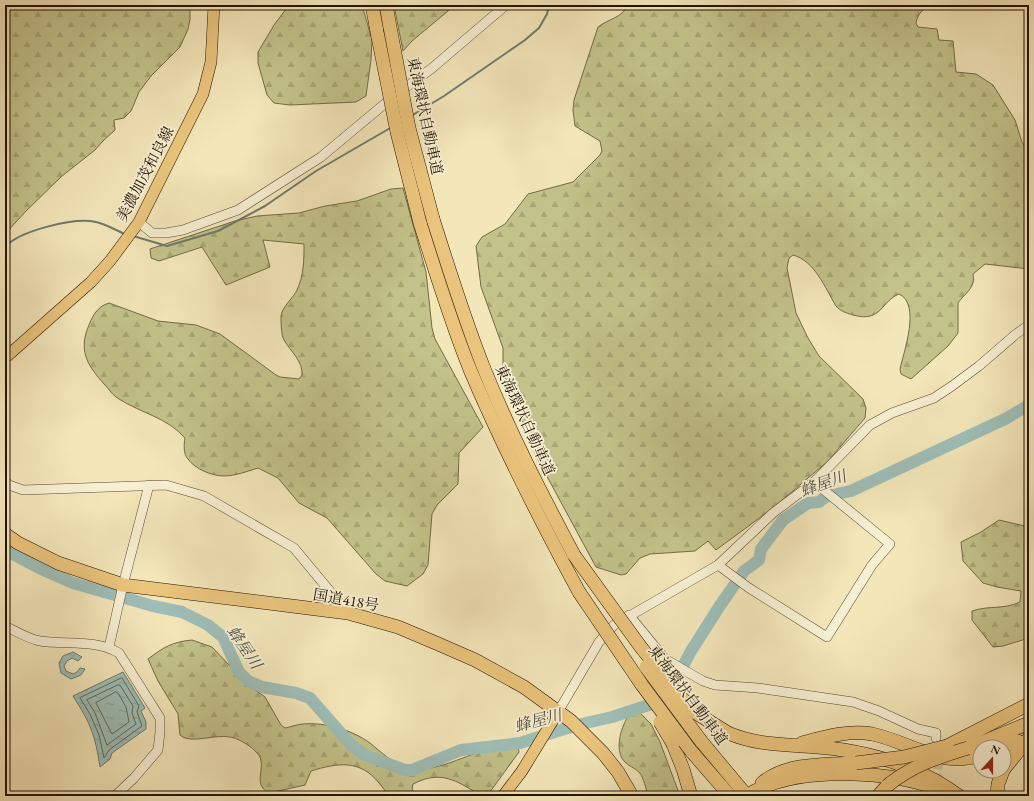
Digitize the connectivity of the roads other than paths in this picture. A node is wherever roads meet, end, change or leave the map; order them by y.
1 (214, 5) edge
2 (372, 5) edge
3 (386, 5) edge
4 (506, 5) edge
5 (427, 221) junction
6 (136, 225) junction
7 (1029, 325) edge
8 (5, 358) edge
9 (5, 481) edge
10 (814, 482) junction
11 (149, 485) junction
12 (5, 534) edge
13 (574, 554) junction
14 (718, 565) junction
15 (123, 585) junction
16 (579, 592) junction
17 (348, 613) junction
18 (629, 615) junction
19 (5, 626) edge
20 (109, 647) junction
21 (1029, 704) edge
22 (558, 712) junction
23 (1029, 723) edge
24 (936, 738) dead end
25 (1023, 740) edge
26 (1012, 744) edge
27 (783, 746) junction
28 (1029, 755) edge
29 (1012, 757) edge
30 (972, 758) edge
31 (1012, 762) edge
32 (1000, 779) edge
33 (882, 791) edge
34 (749, 795) edge
35 (115, 796) edge
36 (503, 796) edge
37 (632, 796) edge
38 (691, 796) edge
39 (730, 796) edge
40 (956, 796) edge
41 (959, 796) edge
42 (997, 796) edge

1 - 6 main road, 美濃加茂和良線
2 - 5 highway, 東海環状自動車道, bridge
3 - 5 highway, 東海環状自動車道, bridge
4 - 6 street
5 - 13 highway, 東海環状自動車道
5 - 16 highway, 東海環状自動車道
6 - 8 main road, 美濃加茂和良線
7 - 10 street
9 - 11 street
10 - 14 street
10 - 14 street
11 - 15 street
11 - 17 street
12 - 15 highway, 国道418号
13 - 27 highway, bridge
13 - 34 highway, 東海環状自動車道, bridge
14 - 18 street
15 - 17 highway, 国道418号
15 - 20 street
16 - 38 highway, bridge
16 - 39 highway, 東海環状自動車道, bridge
17 - 22 highway, 国道418号
18 - 22 street
18 - 24 street
19 - 20 street
20 - 35 street
21 - 34 highway, bridge
22 - 36 main road
22 - 37 highway, 国道418号
23 - 33 highway, bridge
25 - 26 highway
25 - 29 highway
27 - 30 highway
27 - 41 highway
28 - 31 highway
32 - 42 highway
34 - 40 highway

